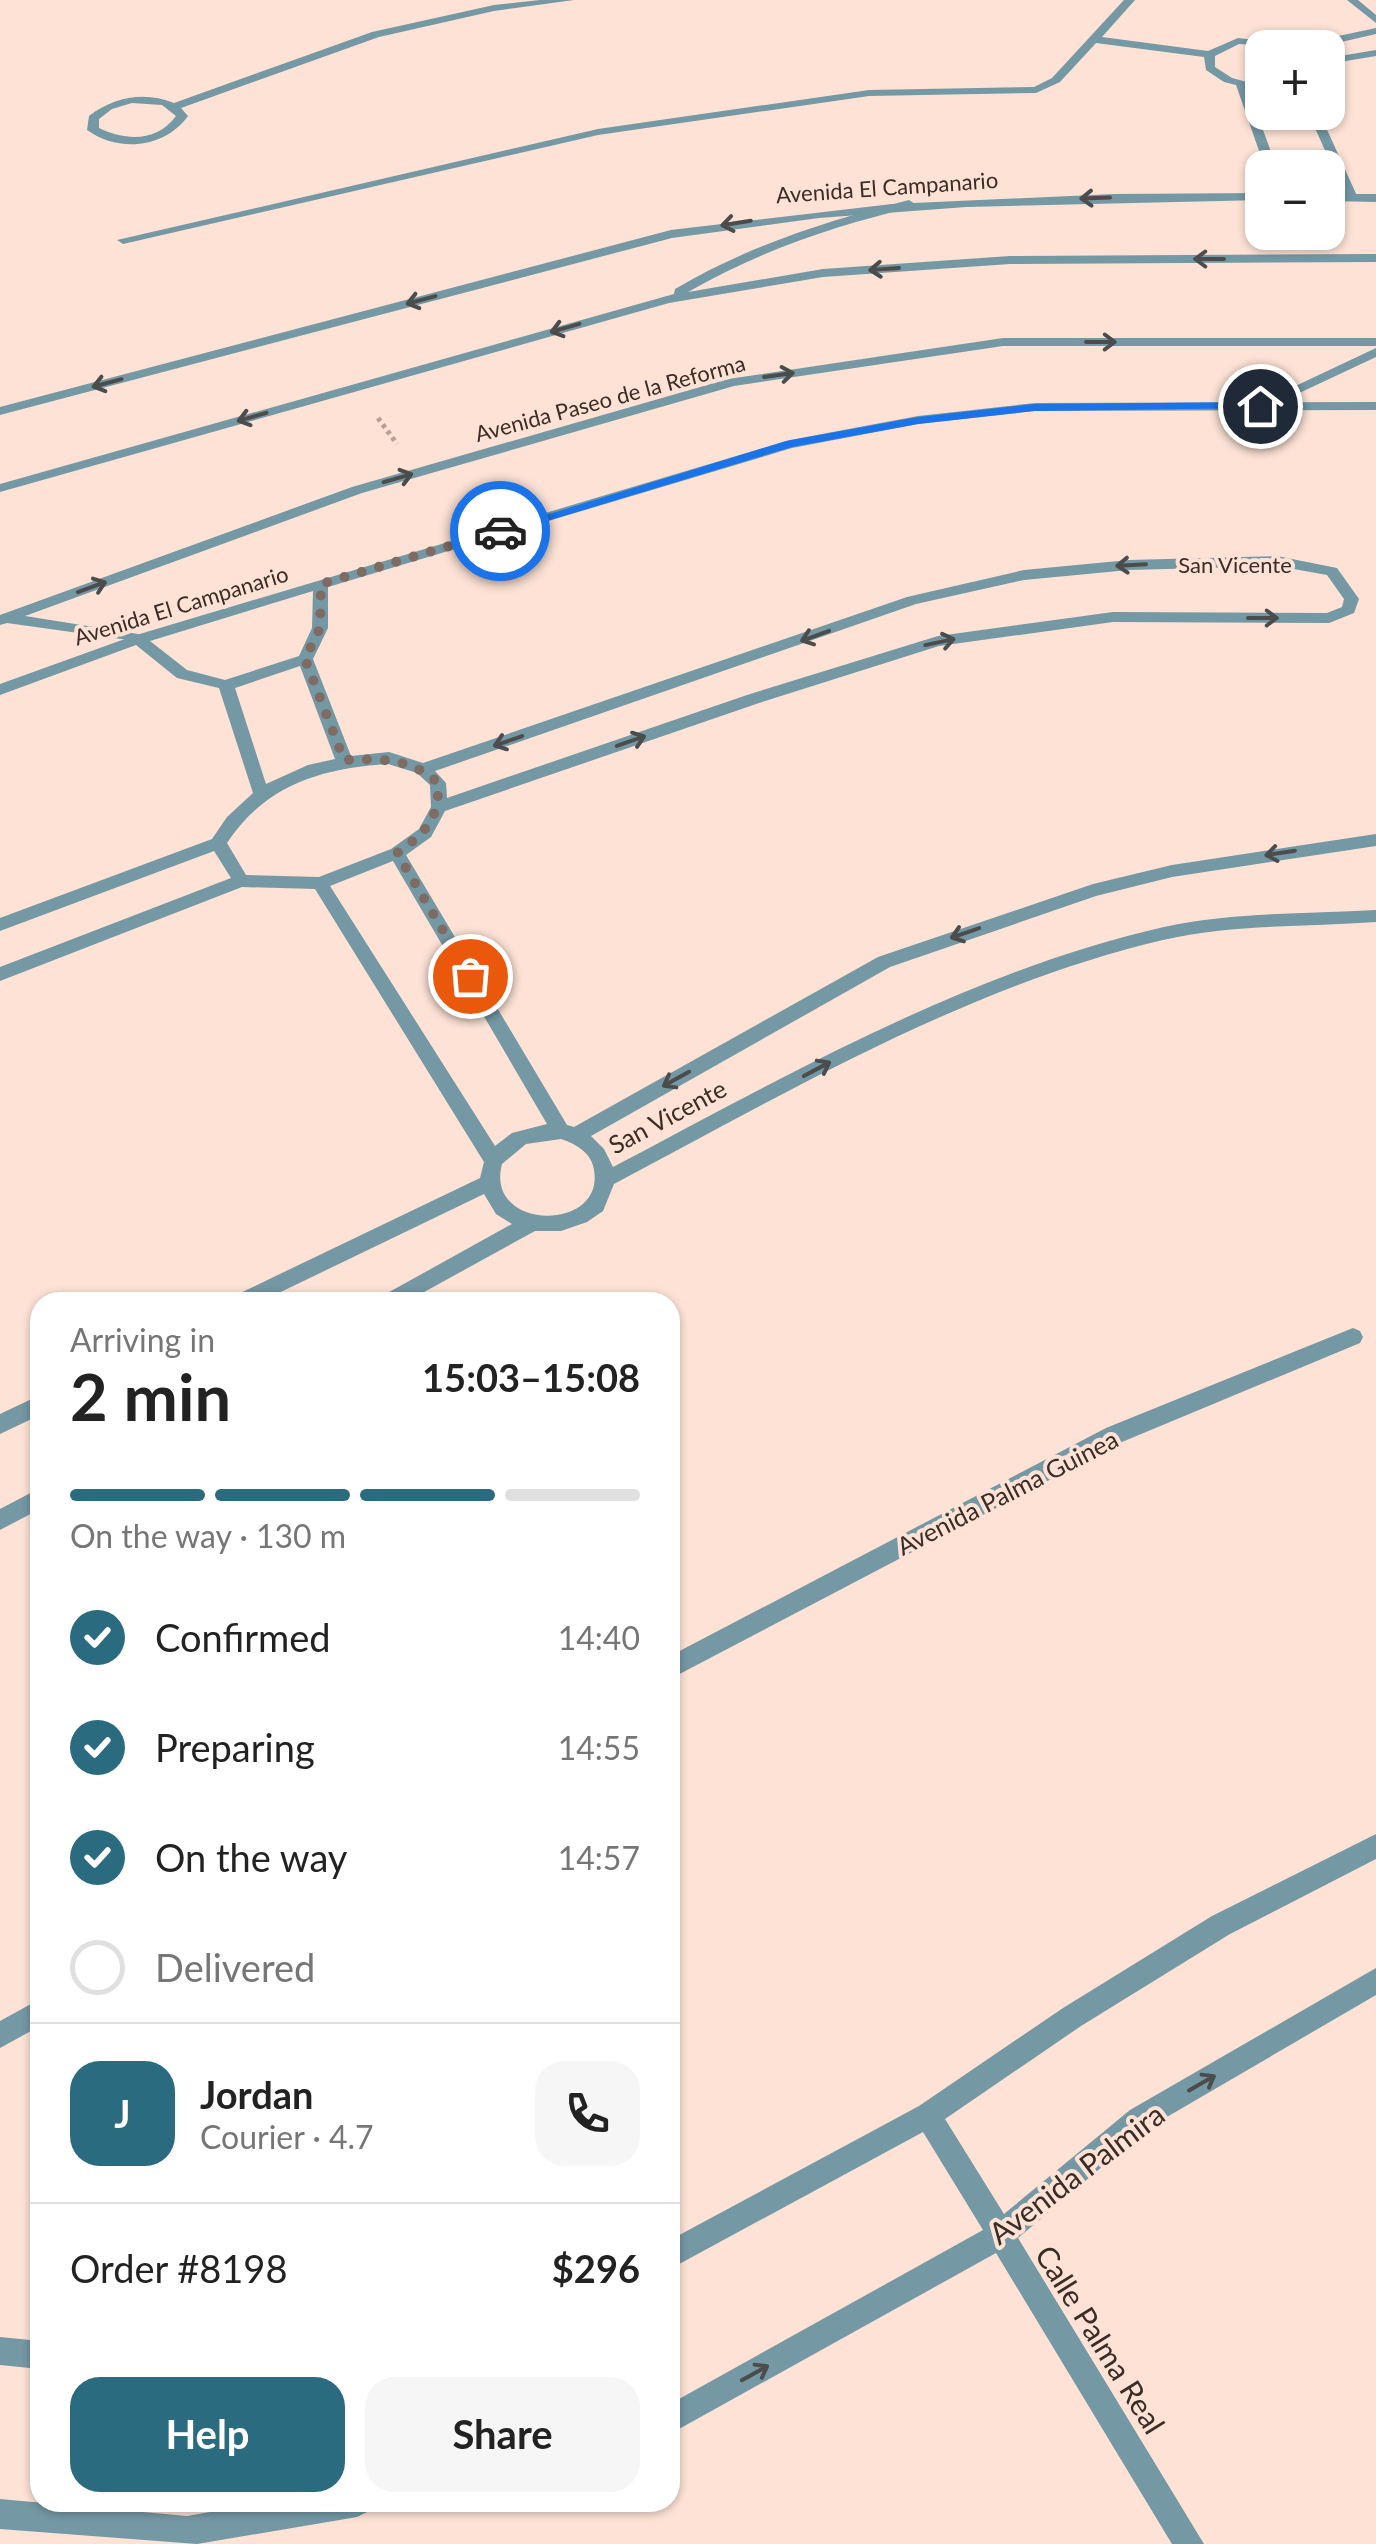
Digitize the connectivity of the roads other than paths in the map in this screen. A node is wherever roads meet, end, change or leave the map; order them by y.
1 (569, 0) edge
2 (1130, 0) edge
3 (1352, 0) edge
4 (1376, 20) edge
5 (1376, 31) edge
6 (1345, 38) edge
7 (1092, 39) junction
8 (1245, 42) edge
9 (1376, 53) edge
10 (1209, 54) junction
11 (1345, 58) edge
12 (1241, 85) junction
13 (1245, 86) edge
14 (175, 106) junction
15 (1264, 150) edge
16 (1345, 188) edge
17 (1245, 198) edge
18 (1345, 198) edge
19 (1352, 198) junction
20 (1376, 198) edge
21 (909, 204) junction
22 (123, 240) dead end
23 (1376, 258) edge
24 (668, 299) junction
25 (1376, 342) edge
26 (1376, 352) edge
27 (1260, 406) junction
28 (1376, 406) edge
29 (0, 411) edge
30 (0, 488) edge
31 (321, 584) junction
32 (2, 619) edge
33 (138, 639) junction
34 (305, 659) junction
35 (732, 666) junction
36 (226, 685) junction
37 (0, 690) edge
38 (753, 698) junction
39 (344, 760) junction
40 (424, 770) junction
41 (260, 791) junction
42 (439, 807) junction
43 (1376, 840) edge
44 (218, 842) junction
45 (397, 853) junction
46 (241, 880) junction
47 (320, 883) junction
48 (1376, 916) edge
49 (0, 925) edge
50 (0, 974) edge
51 (568, 1133) junction
52 (494, 1160) junction
53 (607, 1179) junction
54 (489, 1182) junction
55 (530, 1224) junction
56 (262, 1292) edge
57 (407, 1292) edge
58 (1353, 1337) dead end
59 (30, 1409) edge
60 (0, 1424) edge
61 (30, 1504) edge
62 (0, 1520) edge
63 (680, 1663) edge
64 (1376, 1846) edge
65 (1376, 1982) edge
66 (30, 2018) edge
67 (0, 2036) edge
68 (928, 2115) junction
69 (999, 2236) junction
70 (680, 2250) edge
71 (0, 2351) edge
72 (30, 2354) edge
73 (680, 2414) edge
74 (299, 2512) edge
75 (0, 2514) edge
76 (1189, 2544) edge

1 - 14 street
2 - 7 street
3 - 4 street
5 - 6 street
7 - 10 street
7 - 22 street
8 - 10 street
9 - 11 street
10 - 12 street
12 - 13 street
12 - 15 street
14 - 14 street
16 - 19 street
17 -> 21 street, Avenida El Campanario
18 - 19 street
19 - 20 street
21 - 24 street
21 -> 29 street, Avenida El Campanario
23 -> 24 street
24 -> 30 street
32 -> 25 street, Avenida Paseo de la Reforma
26 - 27 street
27 - 28 street, Avenida El Campanario
27 - 31 street, Avenida El Campanario
31 - 33 street, Avenida El Campanario
31 - 34 street
32 - 33 street
33 - 36 street
33 - 37 street, Avenida El Campanario
34 - 36 street
34 - 39 street
35 - 38 street
38 -> 35 street, San Vicente
35 -> 40 street, San Vicente
36 - 41 street
42 -> 38 street, San Vicente
39 - 40 street
39 - 41 street
40 - 42 street
41 - 44 street
42 - 45 street
43 -> 51 street, San Vicente
44 - 46 street
44 - 49 street
45 - 47 street
45 - 51 street
46 - 47 street
46 - 50 street
47 - 52 street
53 -> 48 street, San Vicente
51 - 52 street
51 - 53 street
52 - 54 street
53 - 55 street
54 - 55 street
54 - 56 street
55 - 57 street
58 - 63 street, Avenida Palma Guinea
59 - 60 street
61 - 62 street
64 - 68 street
69 -> 65 street, Avenida Palmira
66 - 67 street
68 - 69 street, Calle Palma Real
68 - 70 street
73 -> 69 street, Avenida Palmira
69 - 76 street, Calle Palma Real
71 - 72 street
74 - 75 street

